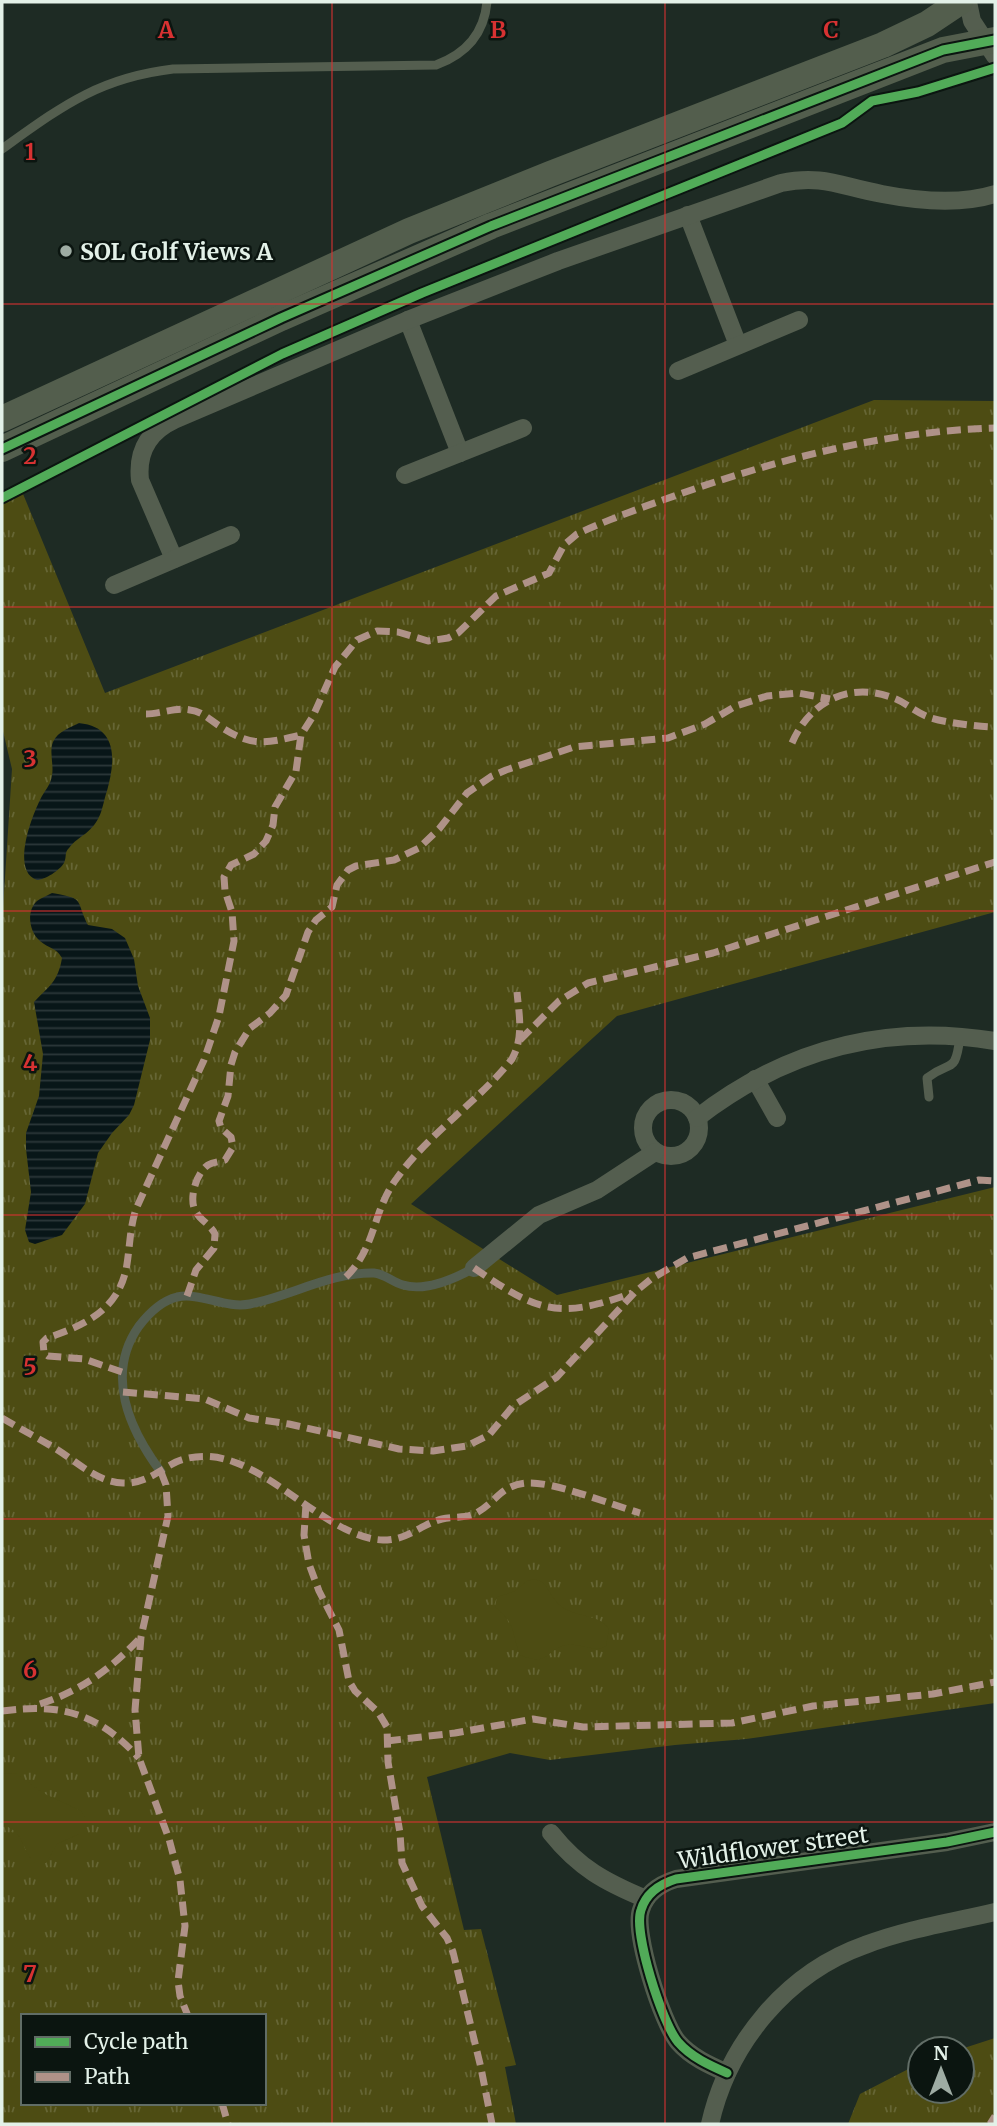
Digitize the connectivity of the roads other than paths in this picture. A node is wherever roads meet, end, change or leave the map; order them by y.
1 (486, 2) edge
2 (960, 2) edge
3 (968, 2) edge
4 (992, 46) edge
5 (2, 149) edge
6 (995, 194) edge
7 (688, 215) junction
8 (408, 320) junction
9 (799, 320) dead end
10 (738, 345) junction
11 (678, 371) dead end
12 (2, 419) edge
13 (523, 428) dead end
14 (2, 449) edge
15 (460, 453) junction
16 (405, 475) dead end
17 (231, 535) dead end
18 (174, 559) junction
19 (114, 585) dead end
20 (960, 1037) junction
21 (995, 1041) edge
22 (755, 1079) junction
23 (929, 1097) dead end
24 (697, 1118) junction
25 (777, 1118) dead end
26 (654, 1152) junction
27 (474, 1268) joint
28 (161, 1472) dead end
29 (995, 1832) edge
30 (551, 1833) dead end
31 (646, 1899) junction
32 (995, 1912) edge
33 (727, 2073) junction
34 (710, 2124) edge

1 - 5 lane
2 - 12 street
3 - 4 street
4 - 14 street
6 - 7 street
7 - 8 street
7 - 10 street
8 - 15 street
8 - 18 street
9 - 10 street
10 - 11 street
13 - 15 street
15 - 16 street
17 - 18 street
18 - 19 street
20 - 21 street
20 - 22 street
20 - 23 lane
22 - 24 street
22 - 25 street
24 - 26 street
24 - 26 street
26 - 27 street
27 - 28 lane
29 - 31 street, Wildflower street
30 - 31 street
31 - 33 street
32 - 33 street
33 - 34 street

